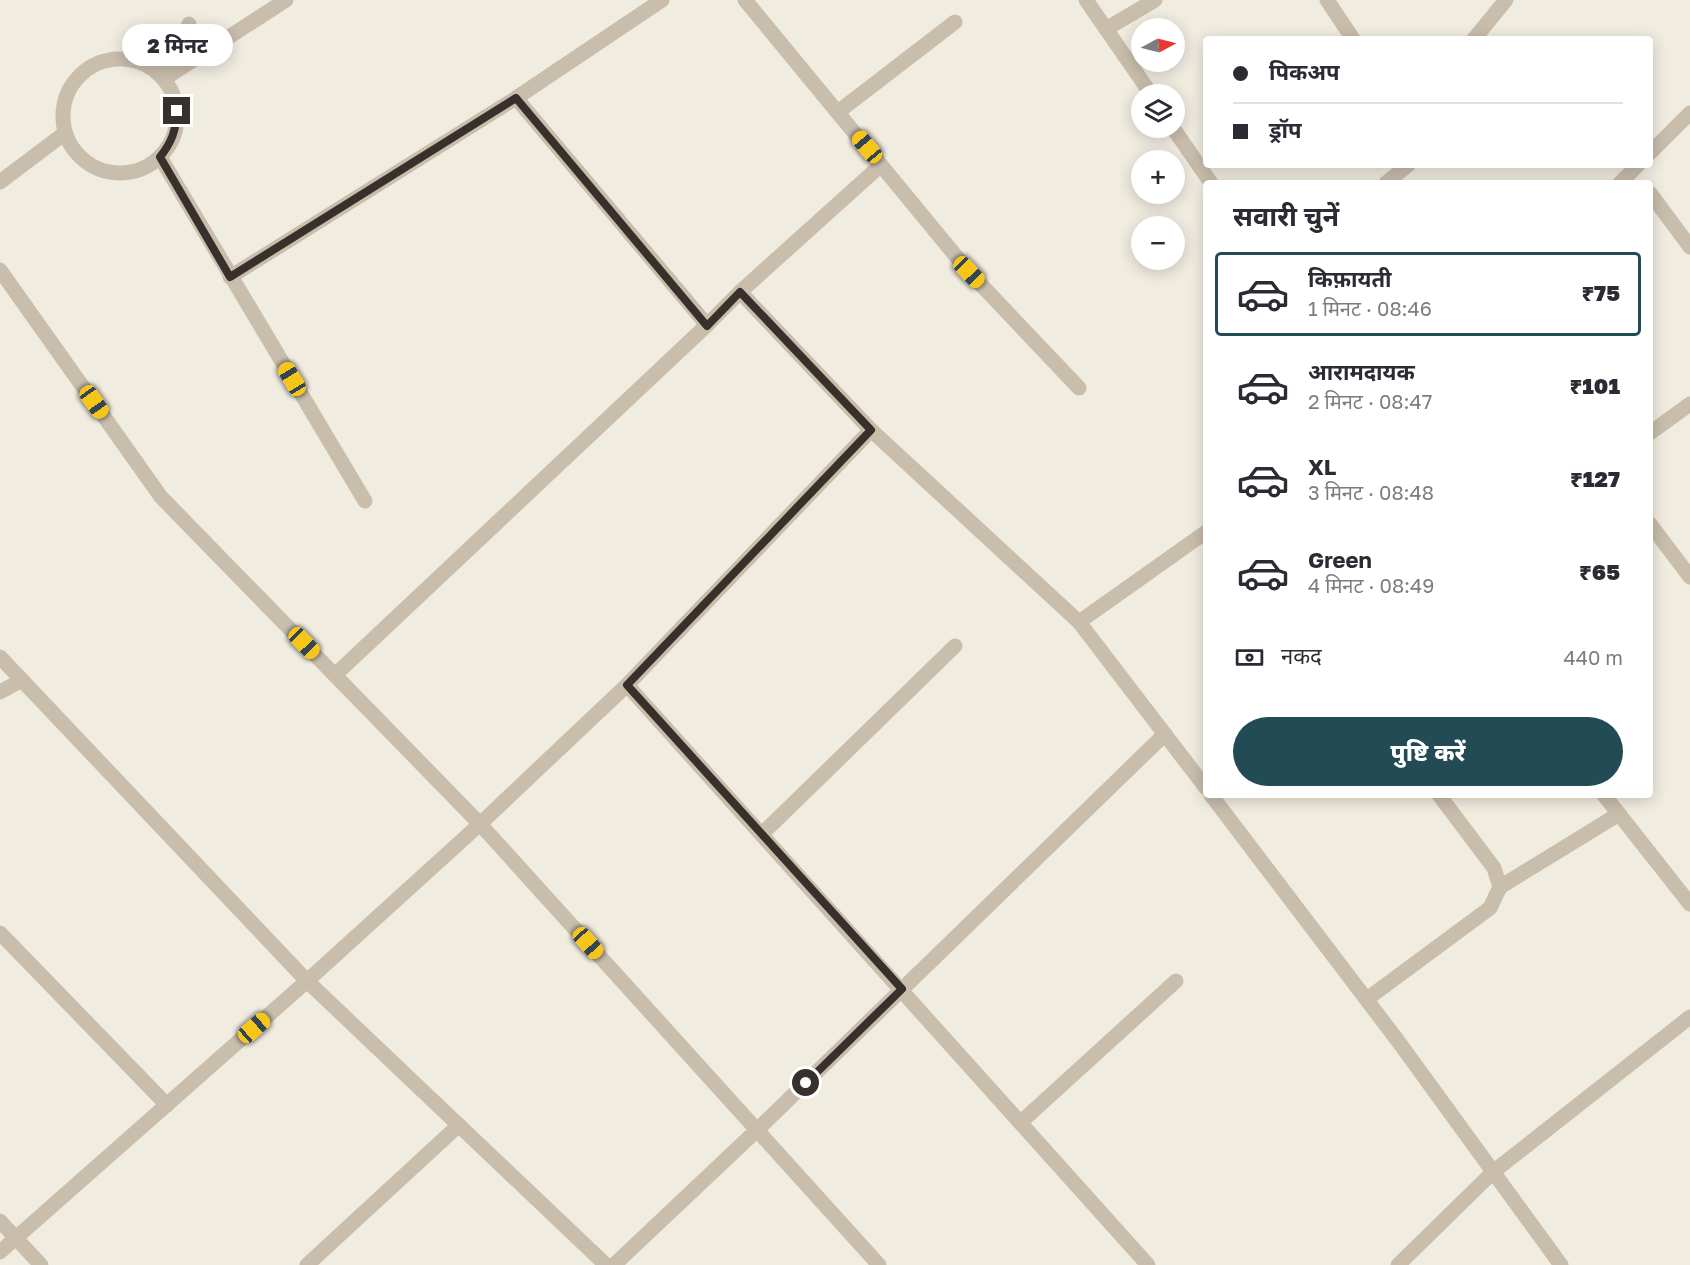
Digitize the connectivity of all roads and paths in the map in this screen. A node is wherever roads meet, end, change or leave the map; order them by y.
1 (286, 0) edge
2 (662, 0) edge
3 (1086, 0) edge
4 (1155, 0) edge
5 (1327, 0) edge
6 (1506, 0) edge
7 (755, 3) edge
8 (955, 22) dead end
9 (189, 24) dead end
10 (1106, 29) junction
11 (1351, 36) edge
12 (1476, 36) edge
13 (164, 79) junction
14 (1144, 84) edge
15 (516, 98) junction
16 (837, 112) junction
17 (1690, 113) edge
18 (65, 133) junction
19 (1180, 138) edge
20 (1653, 150) edge
21 (160, 157) junction
22 (881, 165) junction
23 (1404, 168) edge
24 (1635, 168) edge
25 (1209, 180) edge
26 (1390, 180) edge
27 (1623, 180) edge
28 (0, 182) edge
29 (1653, 197) edge
30 (1690, 247) edge
31 (0, 270) edge
32 (230, 277) junction
33 (740, 292) junction
34 (707, 326) junction
35 (1079, 388) dead end
36 (1690, 404) edge
37 (871, 430) junction
38 (1653, 431) edge
39 (365, 501) dead end
40 (1653, 528) edge
41 (1203, 534) edge
42 (1690, 577) edge
43 (1079, 622) junction
44 (955, 646) dead end
45 (0, 657) edge
46 (335, 675) junction
47 (22, 680) junction
48 (627, 685) junction
49 (0, 692) edge
50 (1165, 734) junction
51 (1203, 784) edge
52 (1213, 798) edge
53 (1441, 798) edge
54 (1606, 798) edge
55 (1619, 814) junction
56 (480, 824) junction
57 (762, 834) junction
58 (1500, 887) junction
59 (1690, 904) edge
60 (0, 933) edge
61 (307, 981) junction
62 (1176, 981) dead end
63 (902, 989) junction
64 (1366, 999) junction
65 (1690, 1017) edge
66 (167, 1105) junction
67 (1021, 1122) junction
68 (459, 1125) junction
69 (757, 1130) junction
70 (1493, 1172) junction
71 (0, 1221) edge
72 (17, 1237) junction
73 (0, 1252) edge
74 (42, 1265) edge
75 (308, 1265) edge
76 (606, 1265) edge
77 (614, 1265) edge
78 (879, 1265) edge
79 (1148, 1265) edge
80 (1398, 1265) edge
81 (1560, 1265) edge

1 - 13 street
2 - 15 street
3 - 10 street
4 - 10 street
5 - 11 street
6 - 12 street
7 - 16 street
8 - 16 street
9 - 13 street
10 - 14 street
13 - 18 street
13 - 21 street
15 - 32 street
15 - 34 street
16 - 22 street
17 - 20 street
18 - 21 street
18 - 28 street
19 - 25 street
21 - 32 street
22 - 33 street
22 - 35 street
23 - 26 street
24 - 27 street
29 - 30 street
31 - 46 street
32 - 39 street
33 - 34 street
33 - 37 street
34 - 46 street
36 - 38 street
37 - 43 street
37 - 48 street
40 - 42 street
41 - 43 street
43 - 50 street
44 - 57 street
45 - 47 street
46 - 56 street
47 - 49 street
47 - 61 street
48 - 56 street
48 - 57 street
50 - 51 street
50 - 63 street
52 - 64 street
53 - 58 street
54 - 55 street
55 - 58 street
55 - 59 street
56 - 61 street
56 - 69 street
57 - 63 street
58 - 64 street
60 - 66 street
61 - 66 street
61 - 68 street
62 - 67 street
63 - 67 street
63 - 69 street
64 - 70 street
65 - 70 street
66 - 72 street
67 - 79 street
68 - 75 street
68 - 76 street
69 - 77 street
69 - 78 street
70 - 80 street
70 - 81 street
71 - 72 street
72 - 73 street
72 - 74 street

